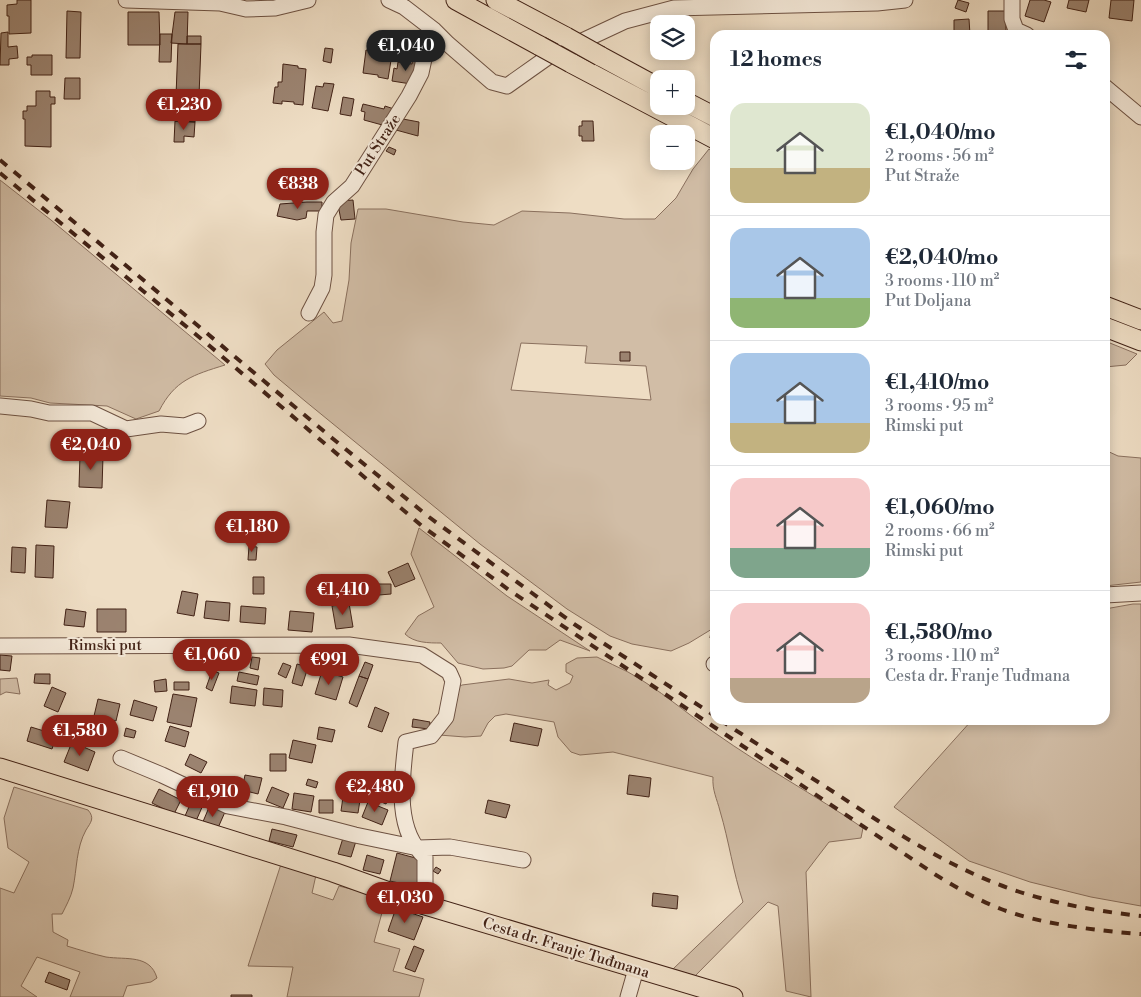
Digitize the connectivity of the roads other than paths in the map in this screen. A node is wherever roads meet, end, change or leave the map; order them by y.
1 (126, 0) edge
2 (308, 0) edge
3 (389, 0) edge
4 (456, 0) edge
5 (496, 0) edge
6 (905, 0) edge
7 (1012, 0) edge
8 (672, 4) edge
9 (434, 30) junction
10 (1016, 30) edge
11 (650, 83) edge
12 (1110, 91) edge
13 (695, 107) edge
14 (710, 114) edge
15 (1141, 117) edge
16 (710, 136) edge
17 (1110, 308) edge
18 (308, 313) dead end
19 (1141, 320) edge
20 (1110, 329) edge
21 (1141, 341) edge
22 (0, 406) edge
23 (198, 421) dead end
24 (1141, 593) edge
25 (1110, 595) edge
26 (0, 646) edge
27 (121, 758) dead end
28 (0, 768) edge
29 (418, 848) junction
30 (522, 860) dead end
31 (424, 905) junction
32 (636, 969) junction
33 (628, 997) edge
34 (734, 997) edge

1 - 2 street
3 - 9 street
4 - 16 main road, bridge
5 - 11 main road, bridge
6 - 8 street
7 - 10 street
8 - 9 street
9 - 18 street, Put Straže
12 - 15 street
13 - 14 main road
17 - 19 main road
20 - 21 main road
22 - 23 street
24 - 25 street
26 - 29 street, Rimski put
27 - 29 street
28 - 31 main road, Cesta dr. Franje Tuđmana
29 - 30 street
29 - 31 street, Rimski put
31 - 32 main road, Cesta dr. Franje Tuđmana
32 - 33 street
32 - 34 main road, Cesta dr. Franje Tuđmana

